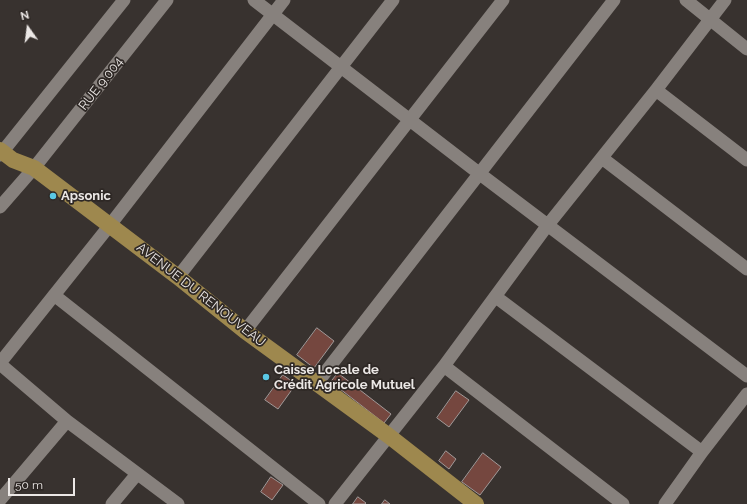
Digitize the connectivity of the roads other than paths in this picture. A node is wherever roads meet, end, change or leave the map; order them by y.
1 (124, 0) edge
2 (167, 0) edge
3 (254, 0) edge
4 (284, 0) edge
5 (393, 0) edge
6 (503, 0) edge
7 (614, 0) edge
8 (686, 0) edge
9 (725, 0) edge
10 (272, 15) junction
11 (711, 20) junction
12 (747, 49) edge
13 (341, 67) junction
14 (656, 90) junction
15 (409, 120) junction
16 (4, 154) edge
17 (602, 158) junction
18 (747, 160) edge
19 (34, 168) junction
20 (480, 174) junction
21 (0, 207) edge
22 (110, 225) junction
23 (548, 226) junction
24 (747, 269) edge
25 (178, 277) junction
26 (54, 295) junction
27 (496, 297) junction
28 (245, 331) junction
29 (0, 364) edge
30 (444, 366) junction
31 (747, 376) edge
32 (317, 383) junction
33 (747, 394) edge
34 (67, 421) junction
35 (389, 436) junction
36 (702, 452) junction
37 (137, 474) junction
38 (0, 500) edge
39 (112, 504) edge
40 (178, 504) edge
41 (319, 504) edge
42 (335, 504) edge
43 (476, 504) edge
44 (623, 504) edge
45 (665, 504) edge

1 - 16 street
2 - 19 street, RUE 9.004
3 - 10 street
4 - 10 street
5 - 13 street
6 - 15 street
7 - 20 street
8 - 11 street
9 - 11 street
10 - 13 street
10 - 22 street
11 - 12 street
11 - 14 street
13 - 15 street
13 - 25 street
14 - 17 street
14 - 18 street
15 - 20 street
15 - 28 street
16 - 19 main road, AVENUE DU RENOUVEAU
17 - 23 street
17 - 24 street
19 - 21 street, RUE 9.004
19 - 22 main road, AVENUE DU RENOUVEAU
20 - 23 street
20 - 32 street
22 - 25 main road, AVENUE DU RENOUVEAU
22 - 26 street
23 - 27 street
23 - 31 street
25 - 28 main road, AVENUE DU RENOUVEAU
26 - 29 street
26 - 41 street
27 - 30 street
27 - 36 street
28 - 32 main road, AVENUE DU RENOUVEAU
29 - 34 street
30 - 35 street
30 - 44 street
32 - 35 main road, AVENUE DU RENOUVEAU
33 - 36 street
34 - 37 street
34 - 38 street
35 - 42 street
35 - 43 main road, AVENUE DU RENOUVEAU
36 - 45 street
37 - 39 street
37 - 40 street

